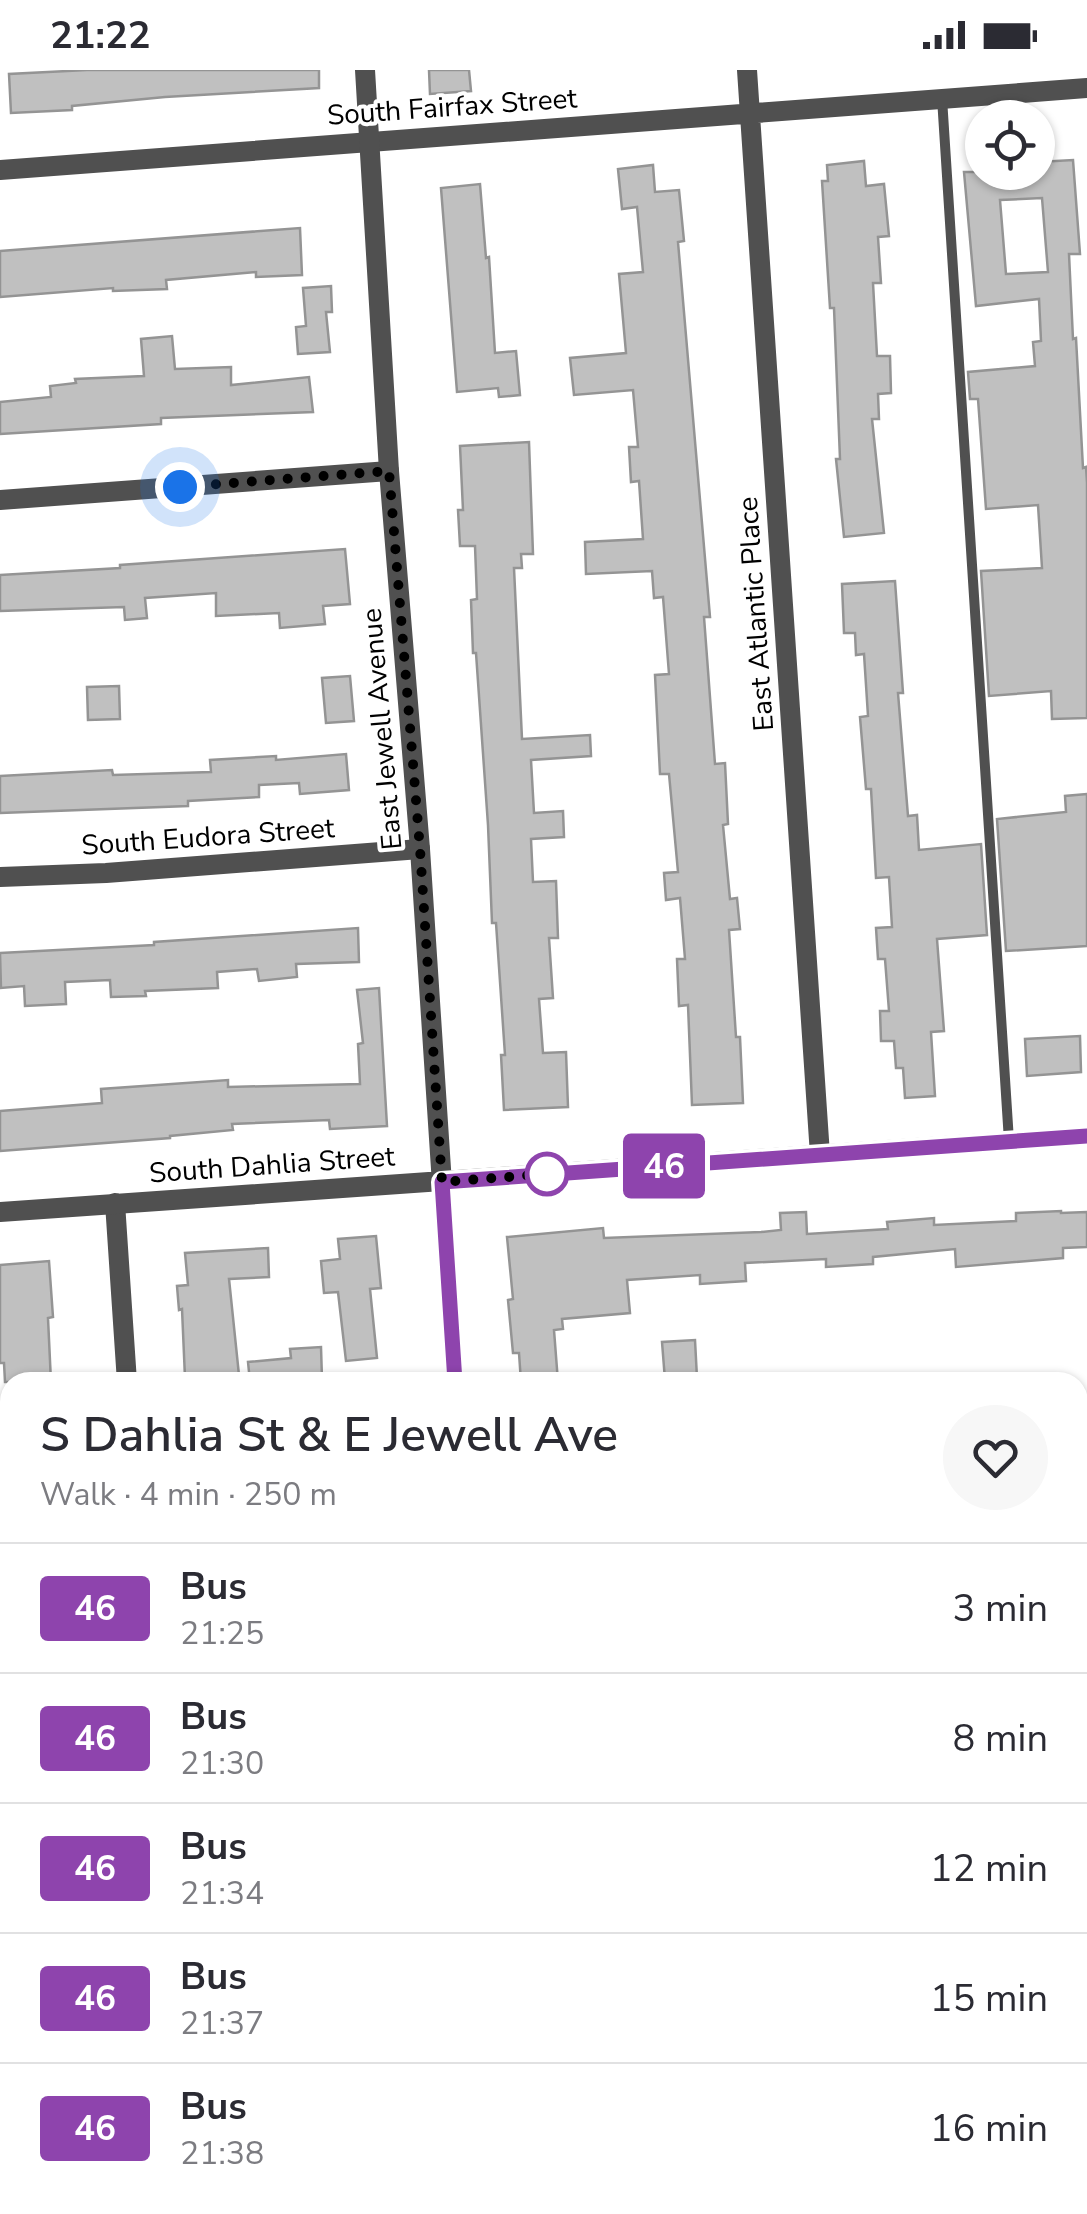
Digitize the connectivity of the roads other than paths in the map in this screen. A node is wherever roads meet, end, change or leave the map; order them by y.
1 (365, 70) edge
2 (747, 70) edge
3 (1087, 88) edge
4 (942, 98) junction
5 (750, 112) junction
6 (370, 141) junction
7 (0, 170) edge
8 (389, 471) junction
9 (0, 500) edge
10 (420, 849) junction
11 (0, 877) edge
12 (1087, 1136) edge
13 (1009, 1141) junction
14 (820, 1155) junction
15 (442, 1182) junction
16 (115, 1203) junction
17 (0, 1212) edge
18 (126, 1372) edge
19 (455, 1372) edge

1 - 6 street, East Jewell Avenue
2 - 5 street, East Atlantic Place
3 - 4 street, South Fairfax Street
4 - 5 street, South Fairfax Street
4 - 13 lane
5 - 6 street, South Fairfax Street
5 - 14 street, East Atlantic Place
6 - 7 street, South Fairfax Street
6 - 8 street, East Jewell Avenue
8 - 9 street
8 - 10 street, East Jewell Avenue
10 - 11 street, South Eudora Street
10 - 15 street, East Jewell Avenue
12 - 13 street, South Dahlia Street
13 - 14 street, South Dahlia Street
14 - 15 street, South Dahlia Street
15 - 16 street, South Dahlia Street
15 - 19 street, East Jewell Avenue
16 - 17 street, South Dahlia Street
16 - 18 street

